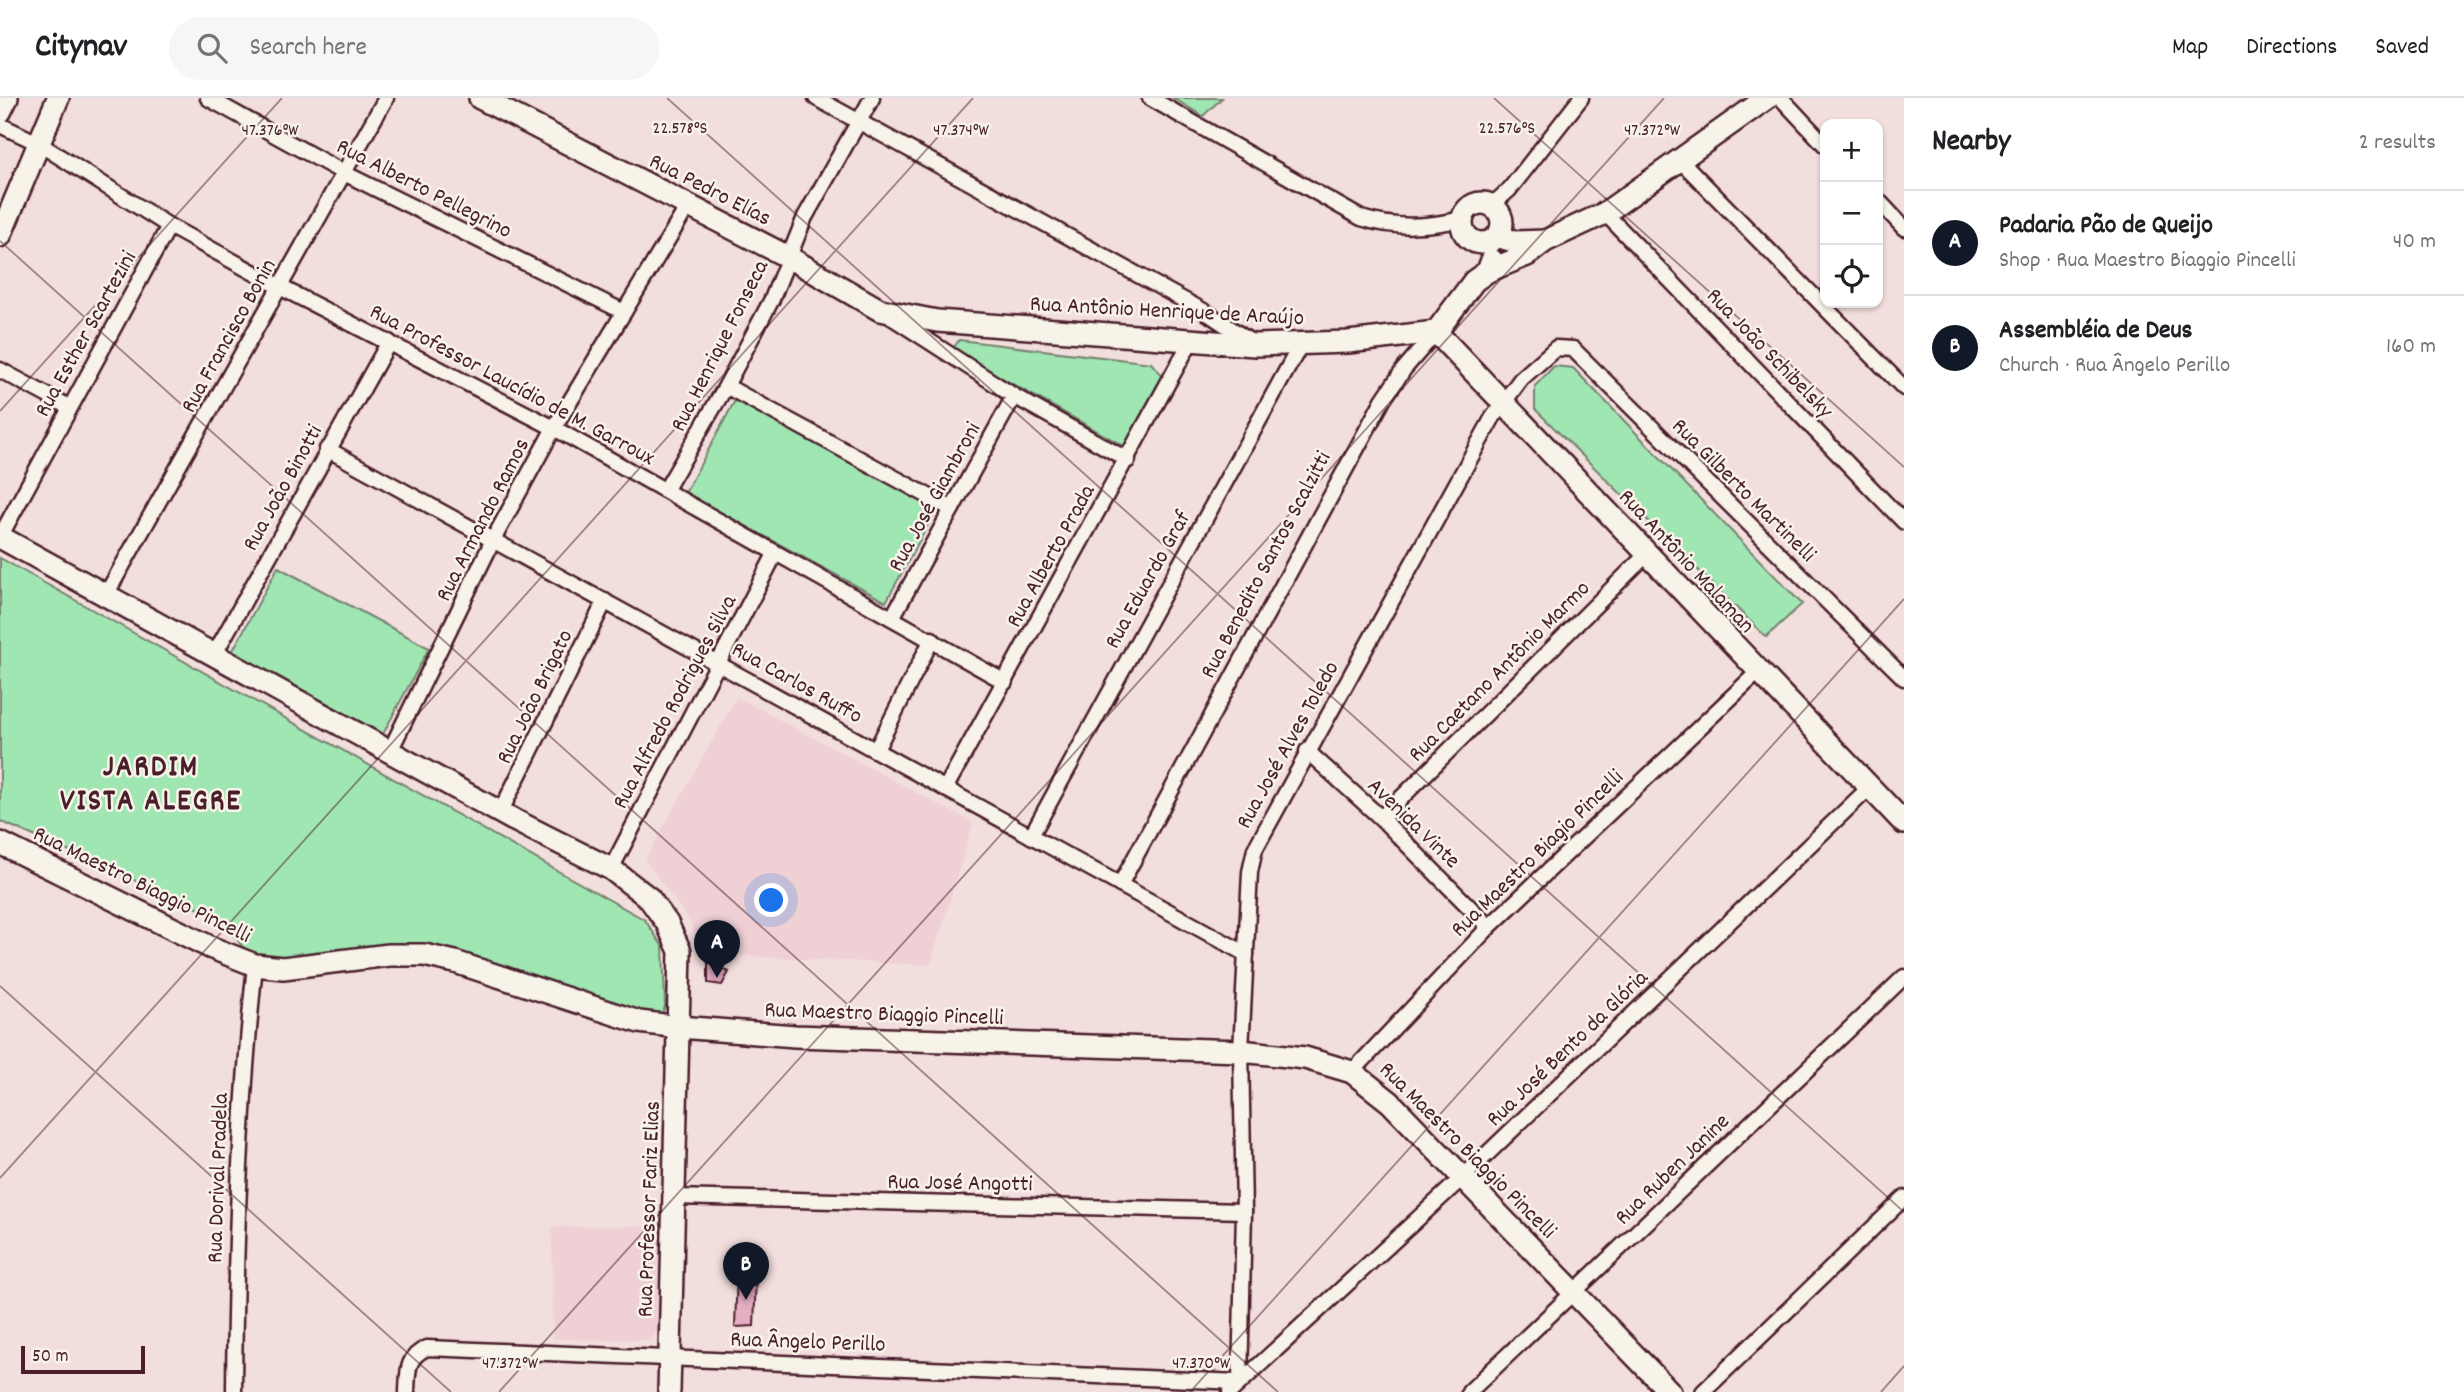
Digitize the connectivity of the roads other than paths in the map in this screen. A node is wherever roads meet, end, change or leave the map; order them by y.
1 (7, 98) edge
2 (58, 98) edge
3 (208, 98) edge
4 (386, 98) edge
5 (480, 98) edge
6 (816, 98) edge
7 (872, 98) edge
8 (1150, 98) edge
9 (1581, 98) edge
10 (1767, 98) edge
11 (1781, 98) edge
12 (0, 111) edge
13 (860, 122) junction
14 (0, 125) edge
15 (1820, 140) edge
16 (38, 143) junction
17 (1681, 161) junction
18 (344, 173) junction
19 (1492, 205) junction
20 (1883, 205) edge
21 (688, 206) junction
22 (1605, 213) junction
23 (1462, 219) junction
24 (169, 226) junction
25 (1904, 228) edge
26 (0, 236) edge
27 (1490, 239) junction
28 (1545, 241) junction
29 (788, 257) junction
30 (1481, 276) junction
31 (280, 288) junction
32 (880, 310) junction
33 (624, 312) junction
34 (937, 321) joint
35 (1436, 332) junction
36 (1191, 341) junction
37 (388, 342) junction
38 (1301, 344) junction
39 (1255, 345) junction
40 (1549, 351) joint
41 (0, 370) edge
42 (726, 386) junction
43 (1904, 388) edge
44 (1014, 396) junction
45 (1503, 401) junction
46 (69, 407) junction
47 (554, 428) junction
48 (327, 449) junction
49 (1128, 460) junction
50 (666, 489) junction
51 (952, 509) junction
52 (1904, 522) edge
53 (0, 537) edge
54 (493, 540) junction
55 (775, 554) junction
56 (1646, 555) junction
57 (107, 593) junction
58 (605, 601) junction
59 (892, 618) junction
60 (932, 639) junction
61 (214, 655) junction
62 (718, 663) junction
63 (1758, 672) junction
64 (1904, 678) edge
65 (1005, 682) junction
66 (876, 750) junction
67 (390, 751) junction
68 (1307, 751) junction
69 (1869, 788) junction
70 (946, 789) junction
71 (501, 811) junction
72 (1381, 818) junction
73 (1904, 823) edge
74 (1031, 836) junction
75 (0, 844) edge
76 (611, 869) junction
77 (1120, 885) junction
78 (1489, 928) junction
79 (1246, 954) junction
80 (255, 965) junction
81 (1904, 977) edge
82 (678, 1027) junction
83 (1241, 1051) junction
84 (1352, 1072) junction
85 (1464, 1177) junction
86 (674, 1197) junction
87 (1904, 1198) edge
88 (1244, 1211) junction
89 (1575, 1292) junction
90 (669, 1357) junction
91 (1235, 1387) edge
92 (234, 1392) edge
93 (407, 1392) edge
94 (669, 1392) edge
95 (1469, 1392) edge
96 (1670, 1392) edge
97 (1703, 1392) edge

1 - 12 street
2 - 16 street
3 - 18 street, Rua Alberto Pellegrino
4 - 18 street, Rua Francisco Bonin
5 - 21 street, Rua Pedro Elías
6 - 13 street
7 - 13 street, Rua Henrique Fonseca
8 - 23 street
9 - 19 street
10 - 17 street
11 - 15 street
13 - 29 street, Rua Henrique Fonseca
13 - 39 street
14 - 16 street, Rua Professor Laucídio de M. Garroux
16 - 24 street, Rua Professor Laucídio de M. Garroux
16 - 26 street
17 - 22 street
17 - 43 street
18 - 31 street, Rua Francisco Bonin
18 - 33 street, Rua Alberto Pellegrino
19 - 23 street
19 - 27 street
20 - 25 street
21 - 29 street, Rua Pedro Elías
21 - 33 street, Rua Armando Ramos
22 - 28 street
22 - 52 street, Rua João Schibelsky
23 - 27 street
24 - 31 street, Rua Professor Laucídio de M. Garroux
24 - 46 street, Rua Esther Scartezini
27 - 28 street
27 - 30 street, Rua Benedito Santos Scalzitti
28 - 30 street
29 - 32 street, Rua Pedro Elías
29 - 42 street, Rua Henrique Fonseca
30 - 35 street, Rua Benedito Santos Scalzitti
31 - 37 street, Rua Professor Laucídio de M. Garroux
31 - 57 street, Rua Francisco Bonin
32 - 34 street, Rua Pedro Elías
32 - 44 street, Rua Pedro Elías
33 - 47 street, Rua Armando Ramos
34 - 36 street, Rua Antônio Henrique de Araújo
35 - 38 street, Rua Antônio Henrique de Araújo
35 - 45 street, Rua Antônio Malaman
35 - 77 street, Rua Benedito Santos Scalzitti
36 - 39 street, Rua Antônio Henrique de Araújo
36 - 49 street, Rua Alberto Prada
37 - 47 street, Rua Professor Laucídio de M. Garroux
37 - 48 street, Rua João Binotti
38 - 39 street, Rua Antônio Henrique de Araújo
38 - 74 street, Rua Eduardo Graf
40 - 45 street, Rua José Alves Toledo
40 - 64 street, Rua Gilberto Martinelli
41 - 46 street
42 - 50 street, Rua Henrique Fonseca
42 - 51 street
44 - 49 street, Rua Pedro Elías
44 - 51 street, Rua José Giambroni
45 - 56 street, Rua Antônio Malaman
45 - 68 street, Rua José Alves Toledo
46 - 53 street, Rua Esther Scartezini
47 - 50 street, Rua Professor Laucídio de M. Garroux
47 - 54 street, Rua Armando Ramos
48 - 54 street, Rua Carlos Ruffo
48 - 61 street, Rua João Binotti
49 - 65 street, Rua Alberto Prada
50 - 55 street, Rua Professor Laucídio de M. Garroux
51 - 59 street, Rua José Giambroni
53 - 57 street, Rua Professor Fariz Elias
54 - 58 street, Rua Carlos Ruffo
54 - 67 street, Rua Armando Ramos
55 - 59 street, Rua Professor Laucídio de M. Garroux
55 - 62 street, Rua Alfredo Rodrigues Silva
56 - 63 street, Rua Antônio Malaman
56 - 72 street, Rua Caetano Antônio Marmo
57 - 61 street, Rua Professor Fariz Elias
58 - 62 street, Rua Carlos Ruffo
58 - 71 street, Rua João Brigato
59 - 60 street, Rua Professor Laucídio de M. Garroux
60 - 65 street, Rua Professor Laucídio de M. Garroux
60 - 66 street
61 - 67 street, Rua Professor Fariz Elias
62 - 66 street, Rua Carlos Ruffo
62 - 76 street, Rua Alfredo Rodrigues Silva
63 - 69 street, Rua Antônio Malaman
63 - 78 street, Rua Maestro Biagio Pincelli
65 - 70 street, Rua Alberto Prada
66 - 70 street, Rua Carlos Ruffo
67 - 71 street, Rua Professor Fariz Elias
68 - 72 street, Avenida Vinte
68 - 79 street, Rua José Alves Toledo
69 - 73 street, Rua Antônio Malaman
69 - 85 street, Rua José Bento da Glória
70 - 74 street, Rua Carlos Ruffo
71 - 76 street, Rua Professor Fariz Elias
72 - 78 street, Avenida Vinte
74 - 77 street, Rua Carlos Ruffo
75 - 80 street, Rua Maestro Biaggio Pincelli
76 - 82 street, Rua Professor Fariz Elias
77 - 79 street, Rua Carlos Ruffo
78 - 84 street, Rua Maestro Biagio Pincelli
79 - 83 street, Rua José Alves Toledo
80 - 82 street, Rua Maestro Biaggio Pincelli
80 - 92 street, Rua Dorival Pradela
81 - 89 street, Rua Ruben Janine
82 - 83 street, Rua Maestro Biaggio Pincelli
82 - 86 street, Rua Professor Fariz Elias
83 - 84 street, Rua Maestro Biaggio Pincelli
83 - 88 street, Rua José Alves Toledo
84 - 85 street, Rua Maestro Biaggio Pincelli
85 - 89 street, Rua Maestro Biaggio Pincelli
85 - 91 street, Rua José Bento da Glória
86 - 88 street, Rua José Angotti
86 - 90 street, Rua Professor Fariz Elias
87 - 97 street
88 - 91 street, Rua José Alves Toledo
89 - 95 street, Rua Ruben Janine
89 - 96 street, Rua Maestro Biaggio Pincelli
90 - 91 street, Rua Ângelo Perillo
90 - 93 street, Rua Ângelo Perillo
90 - 94 street, Rua Professor Fariz Elias

